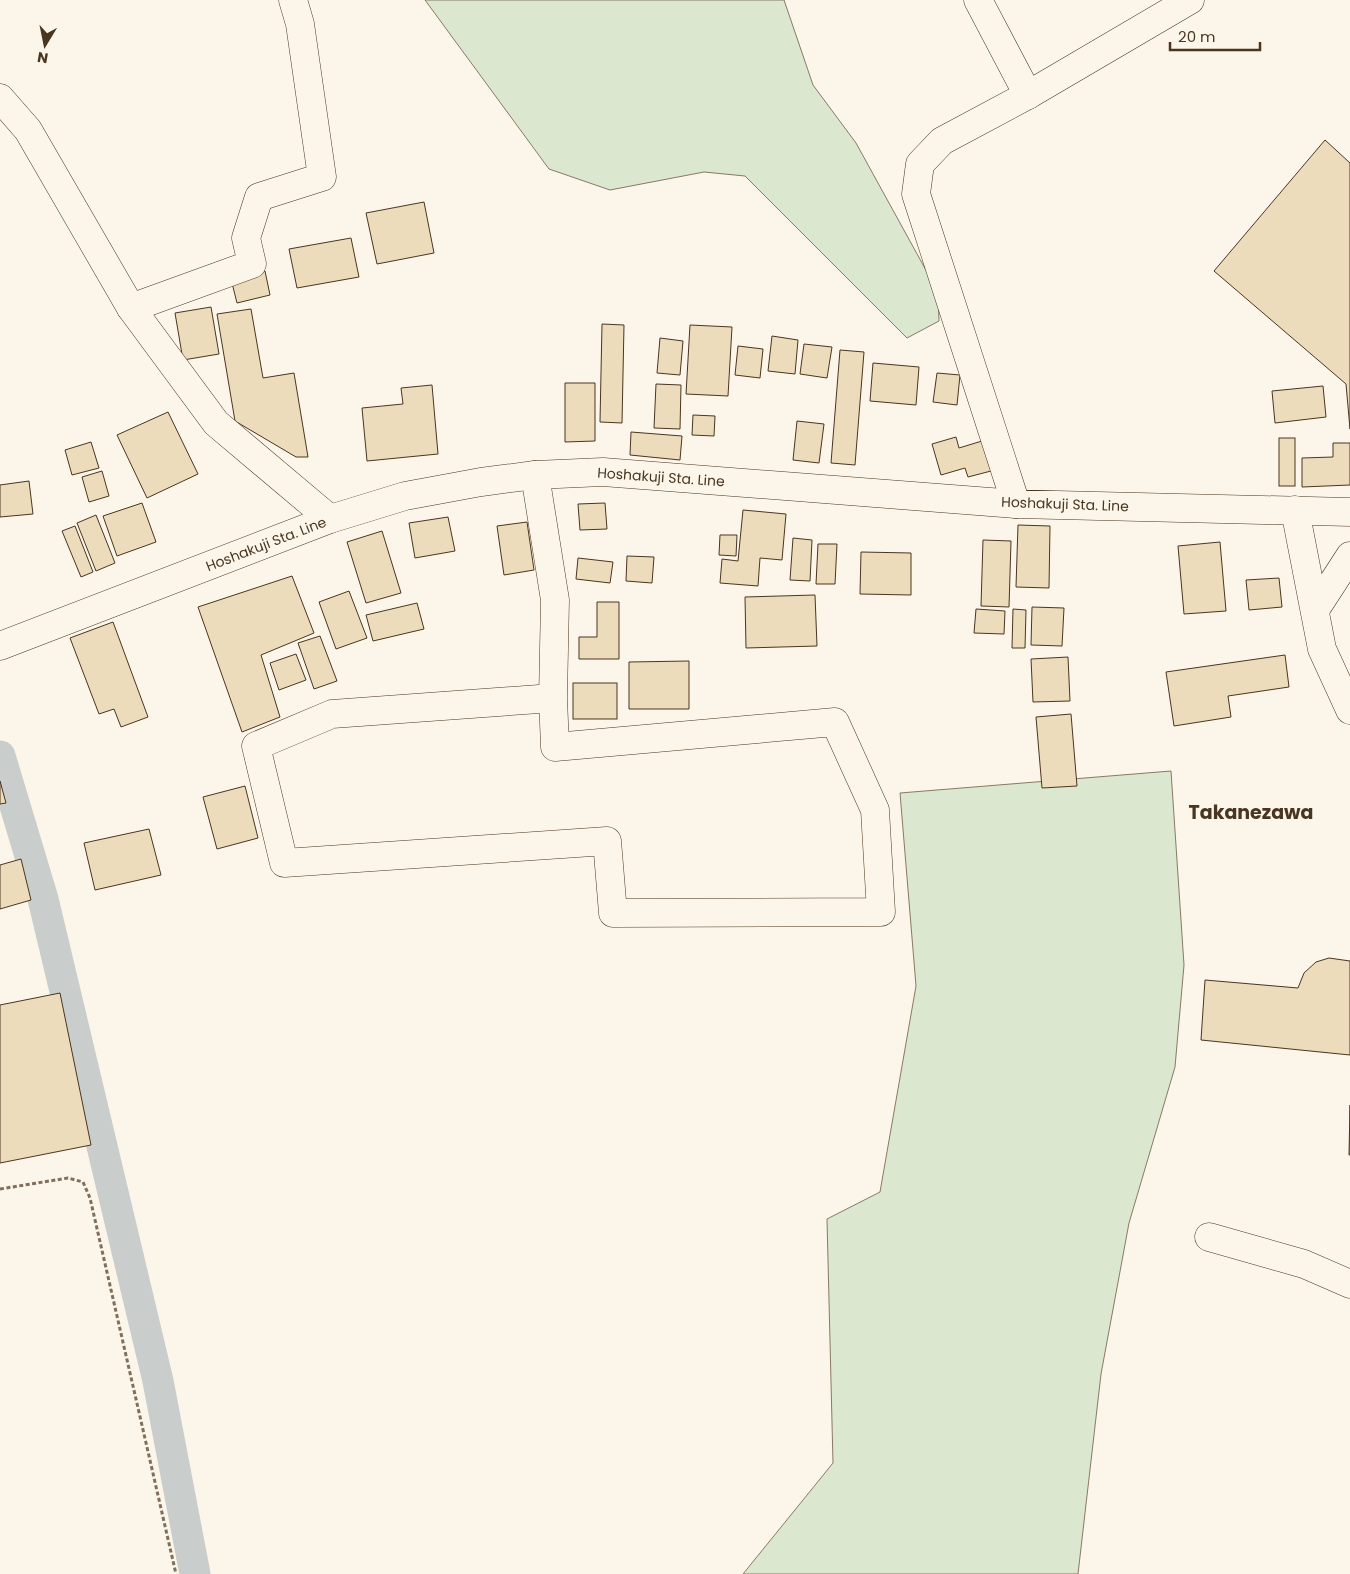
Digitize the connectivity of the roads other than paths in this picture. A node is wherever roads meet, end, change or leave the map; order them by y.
1 (293, 0) edge
2 (978, 0) edge
3 (1190, 0) edge
4 (1028, 95) junction
5 (0, 98) edge
6 (131, 308) junction
7 (535, 475) junction
8 (1016, 504) junction
9 (1295, 510) junction
10 (1350, 512) edge
11 (330, 519) junction
12 (1350, 556) edge
13 (1315, 610) junction
14 (0, 646) edge
15 (552, 698) junction
16 (1350, 710) edge
17 (1209, 1237) dead end
18 (1350, 1284) edge

1 - 6 street
2 - 4 street
3 - 4 street
4 - 8 street
5 - 6 street
6 - 11 street
7 - 8 street, Hoshakuji Sta. Line
7 - 11 street, Hoshakuji Sta. Line
7 - 15 street
8 - 9 street, Hoshakuji Sta. Line
9 - 10 street, Hoshakuji Sta. Line
9 - 13 street
11 - 14 street, Hoshakuji Sta. Line
12 - 13 street
13 - 16 street
15 - 15 street
17 - 18 street

